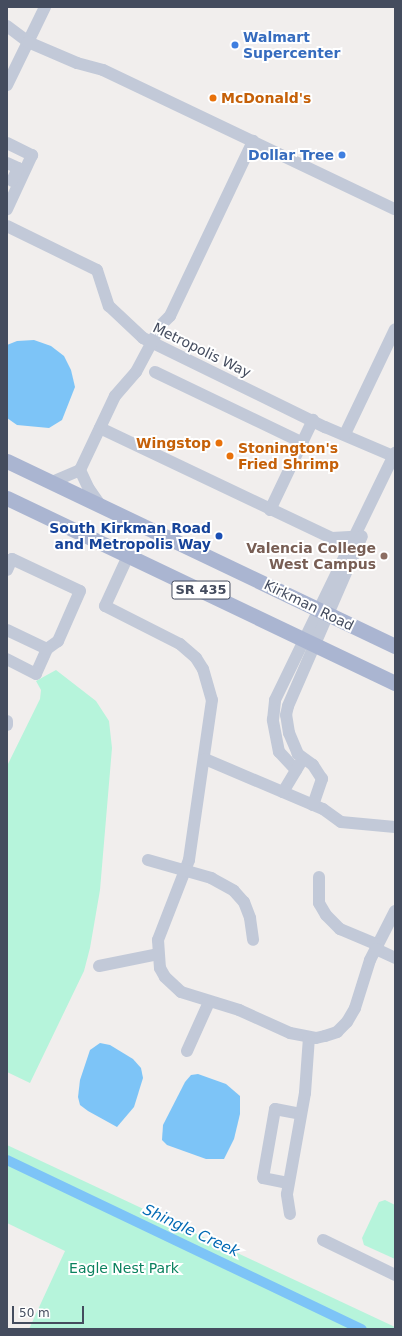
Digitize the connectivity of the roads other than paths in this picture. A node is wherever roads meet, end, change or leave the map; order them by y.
1 (45, 7) edge
2 (7, 26) edge
3 (28, 42) junction
4 (7, 85) edge
5 (254, 141) junction
6 (10, 145) edge
7 (7, 157) edge
8 (7, 163) edge
9 (7, 191) edge
10 (7, 209) edge
11 (395, 209) edge
12 (7, 226) edge
13 (395, 329) edge
14 (152, 343) junction
15 (155, 372) dead end
16 (313, 420) junction
17 (100, 428) junction
18 (345, 434) junction
19 (303, 442) junction
20 (394, 454) edge
21 (7, 461) edge
22 (80, 470) junction
23 (52, 482) junction
24 (7, 498) edge
25 (101, 506) junction
26 (270, 510) junction
27 (366, 515) junction
28 (354, 537) junction
29 (332, 538) junction
30 (128, 556) junction
31 (342, 562) junction
32 (8, 563) edge
33 (324, 612) junction
34 (7, 630) edge
35 (309, 642) junction
36 (395, 646) edge
37 (47, 649) junction
38 (7, 659) edge
39 (395, 684) edge
40 (275, 700) junction
41 (288, 706) junction
42 (7, 721) edge
43 (7, 725) edge
44 (303, 757) junction
45 (205, 759) junction
46 (296, 770) junction
47 (283, 792) junction
48 (313, 805) junction
49 (395, 827) edge
50 (148, 860) dead end
51 (185, 871) junction
52 (319, 877) dead end
53 (395, 911) edge
54 (253, 940) dead end
55 (377, 947) junction
56 (158, 954) junction
57 (395, 958) edge
58 (99, 966) dead end
59 (209, 1002) junction
60 (309, 1037) junction
61 (187, 1050) dead end
62 (301, 1114) junction
63 (288, 1183) junction
64 (290, 1214) dead end
65 (323, 1240) dead end
66 (395, 1275) edge

1 - 3 street
2 - 3 street
3 - 4 street
3 - 5 street
5 - 11 street
5 - 14 street
6 - 7 street
6 - 10 street
8 - 9 street
12 - 14 street, Metropolis Way
13 - 18 street
14 - 16 street, Metropolis Way
14 - 17 street
15 - 19 street
16 - 18 street, Metropolis Way
16 - 19 street
17 - 22 street
17 - 26 street
18 - 20 street, Metropolis Way
19 - 26 street
20 - 27 street, Metropolis Way
21 - 23 main road, Kirkman Road / SR 435
22 - 23 street
22 - 25 street
23 - 25 main road, Kirkman Road / SR 435
24 - 30 main road, SR 435
25 - 33 main road, Kirkman Road / SR 435
26 - 29 street
27 - 28 street
27 - 33 street
28 - 29 street
28 - 31 street
29 - 31 street
30 - 35 main road, SR 435
30 - 45 street
31 - 33 street
32 - 37 street
33 - 35 street
33 - 36 main road, Kirkman Road / SR 435
34 - 37 street
35 - 39 main road, SR 435
35 - 40 street
35 - 41 street
37 - 38 street
40 - 41 street
40 - 46 street
41 - 44 street
42 - 43 street
44 - 46 street
44 - 48 street
45 - 47 street
45 - 51 street
46 - 47 street
47 - 48 street
48 - 49 street
50 - 51 street
51 - 54 street
51 - 56 street
52 - 55 street
53 - 55 street
55 - 57 street
55 - 60 street
56 - 58 street
56 - 59 street
59 - 60 street
59 - 61 street
60 - 62 street
62 - 63 street
62 - 63 street
63 - 64 street
65 - 66 street

